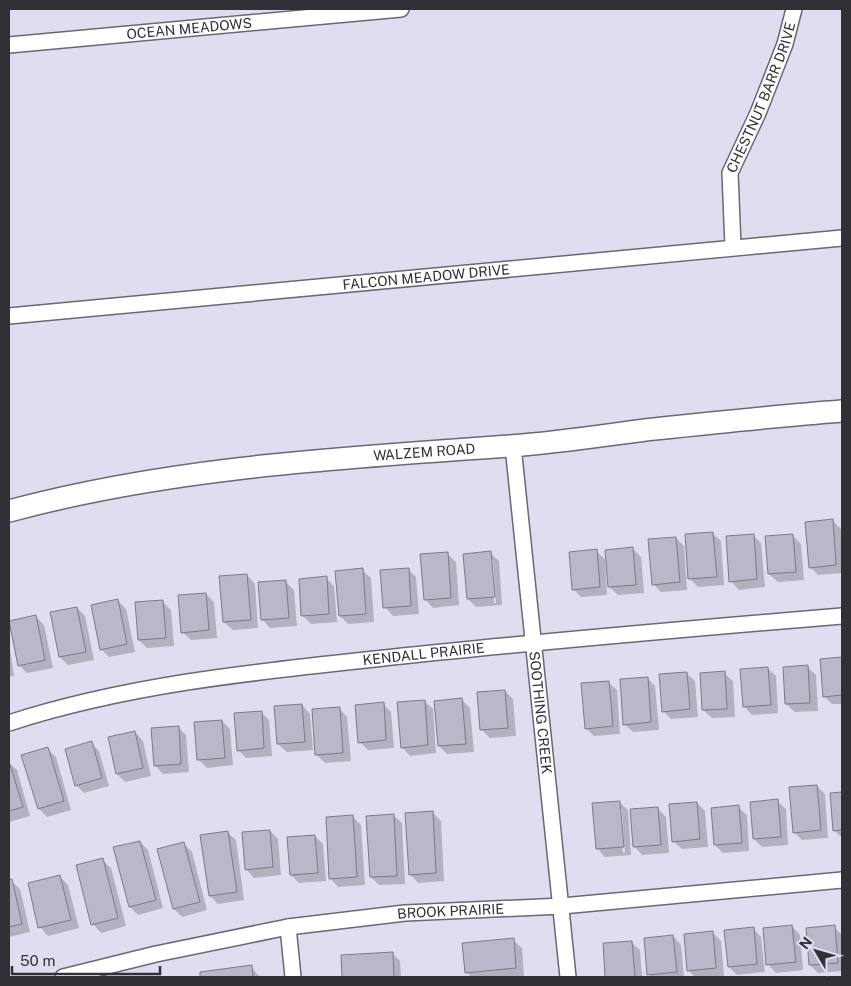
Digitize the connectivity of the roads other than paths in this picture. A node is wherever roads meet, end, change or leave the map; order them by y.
1 (401, 9) edge
2 (794, 9) edge
3 (9, 45) edge
4 (842, 238) edge
5 (733, 246) junction
6 (9, 316) edge
7 (842, 411) edge
8 (513, 446) junction
9 (9, 511) edge
10 (842, 616) edge
11 (535, 642) junction
12 (9, 723) edge
13 (842, 880) edge
14 (562, 906) junction
15 (288, 926) junction
16 (63, 977) edge
17 (293, 977) edge
18 (568, 977) edge

1 - 3 street, OCEAN MEADOWS
2 - 5 street, CHESTNUT BARR DRIVE
4 - 5 street, FALCON MEADOW DRIVE
5 - 6 street, FALCON MEADOW DRIVE
7 - 8 street, WALZEM ROAD
8 - 9 street, WALZEM ROAD
8 - 11 street, SOOTHING CREEK
10 - 11 street, KENDALL PRAIRIE
11 - 12 street, KENDALL PRAIRIE
11 - 14 street, SOOTHING CREEK
13 - 14 street, BROOK PRAIRIE
14 - 15 street, BROOK PRAIRIE
14 - 18 street, SOOTHING CREEK
15 - 16 street, BROOK PRAIRIE
15 - 17 street

